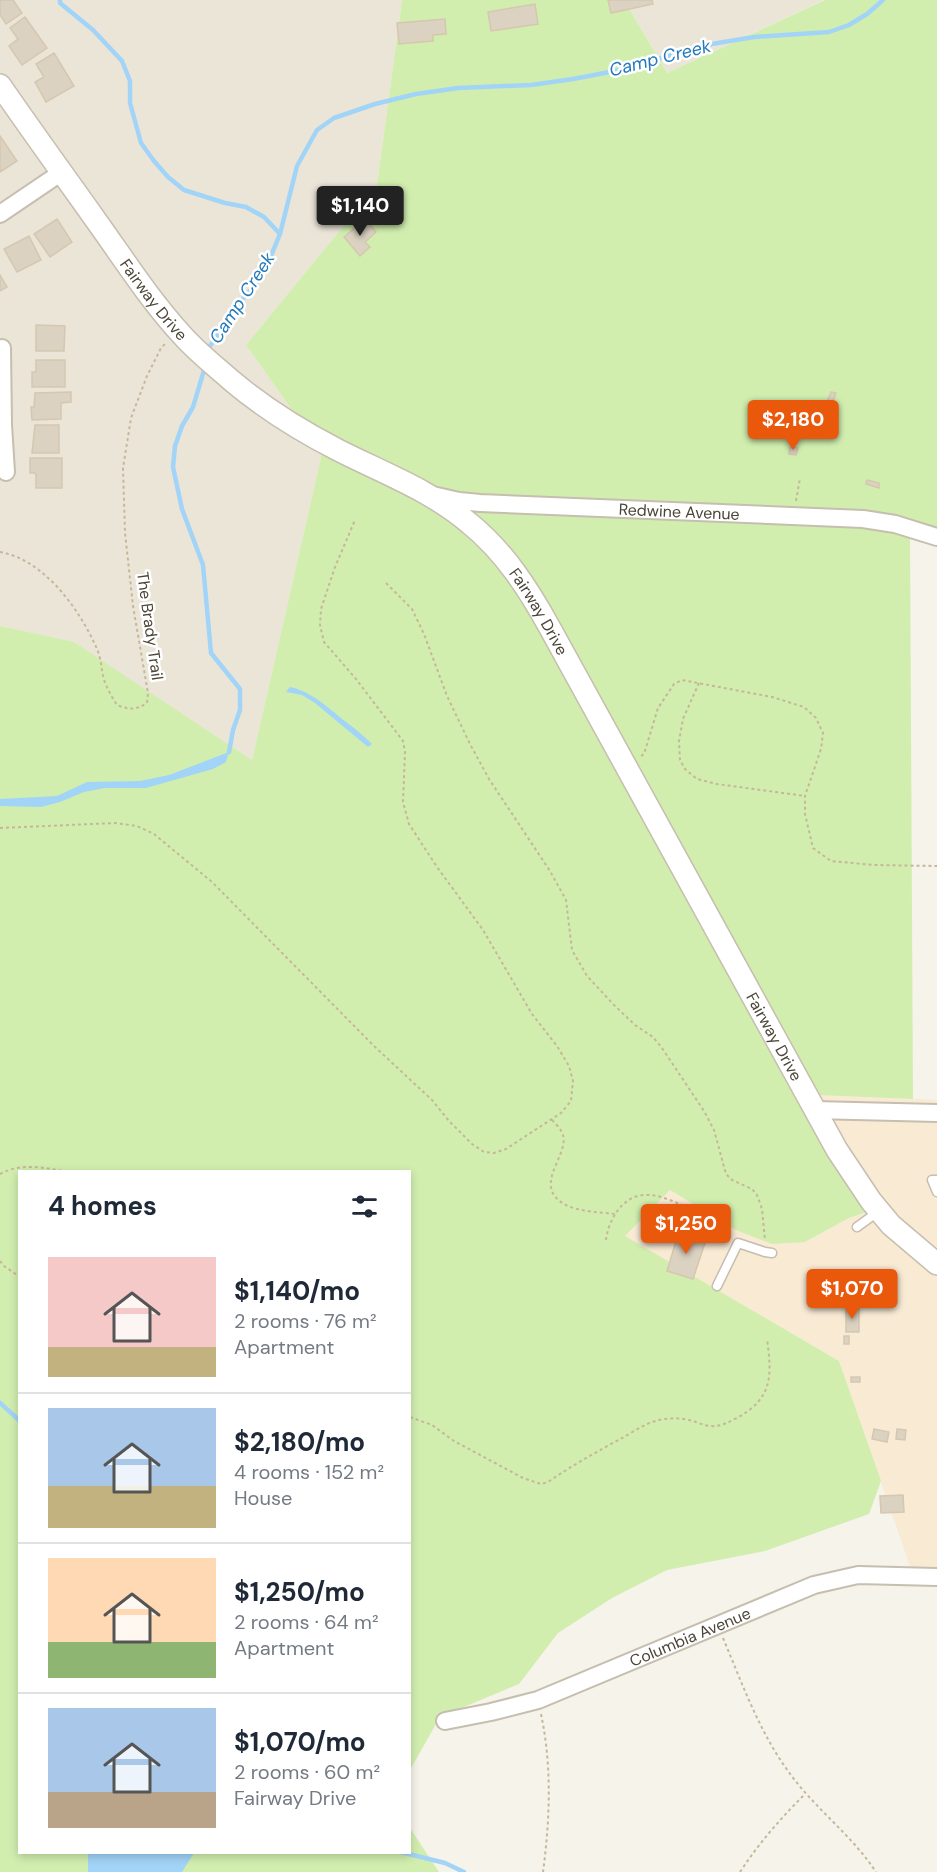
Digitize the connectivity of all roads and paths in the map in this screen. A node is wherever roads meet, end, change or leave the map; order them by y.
1 (0, 85) edge
2 (62, 172) junction
3 (0, 214) edge
4 (179, 331) junction
5 (2, 348) dead end
6 (2, 425) edge
7 (6, 472) dead end
8 (800, 478) dead end
9 (422, 490) junction
10 (793, 516) junction
11 (355, 520) dead end
12 (937, 537) edge
13 (0, 552) edge
14 (386, 583) dead end
15 (699, 682) junction
16 (625, 765) junction
17 (805, 796) junction
18 (0, 828) edge
19 (937, 866) edge
20 (814, 1110) junction
21 (937, 1113) edge
22 (552, 1119) junction
23 (56, 1170) edge
24 (0, 1174) edge
25 (937, 1180) edge
26 (937, 1192) edge
27 (682, 1205) dead end
28 (880, 1211) junction
29 (615, 1214) junction
30 (857, 1227) dead end
31 (606, 1240) dead end
32 (769, 1252) joint
33 (0, 1261) edge
34 (937, 1264) edge
35 (18, 1276) edge
36 (717, 1286) dead end
37 (767, 1339) dead end
38 (411, 1417) edge
39 (937, 1577) edge
40 (717, 1625) junction
41 (538, 1700) junction
42 (445, 1720) dead end
43 (806, 1794) junction
44 (543, 1872) edge
45 (740, 1872) edge
46 (876, 1872) edge

1 - 2 street, Fairway Drive
2 - 3 street
2 - 4 street, Fairway Drive
4 - 9 street, Fairway Drive
4 - 13 path, The Brady Trail
5 - 6 street
6 - 7 street
8 - 10 path
9 - 10 street, Redwine Avenue
9 - 16 street, Fairway Drive
10 - 12 street, Redwine Avenue
11 - 22 path
14 - 32 path
15 - 16 path
15 - 17 path
15 - 17 path
16 - 20 street, Fairway Drive
17 - 19 path
18 - 22 path
20 - 21 street
20 - 28 street, Fairway Drive
22 - 29 path
23 - 24 path
25 - 26 lane
27 - 29 path
28 - 30 lane
28 - 34 street, Fairway Drive
29 - 31 path
32 - 36 lane
33 - 35 path
37 - 38 path
39 - 40 street, Columbia Avenue
40 - 41 street, Columbia Avenue
40 - 43 path
41 - 42 street, Columbia Avenue
41 - 44 path
43 - 45 path
43 - 46 path

